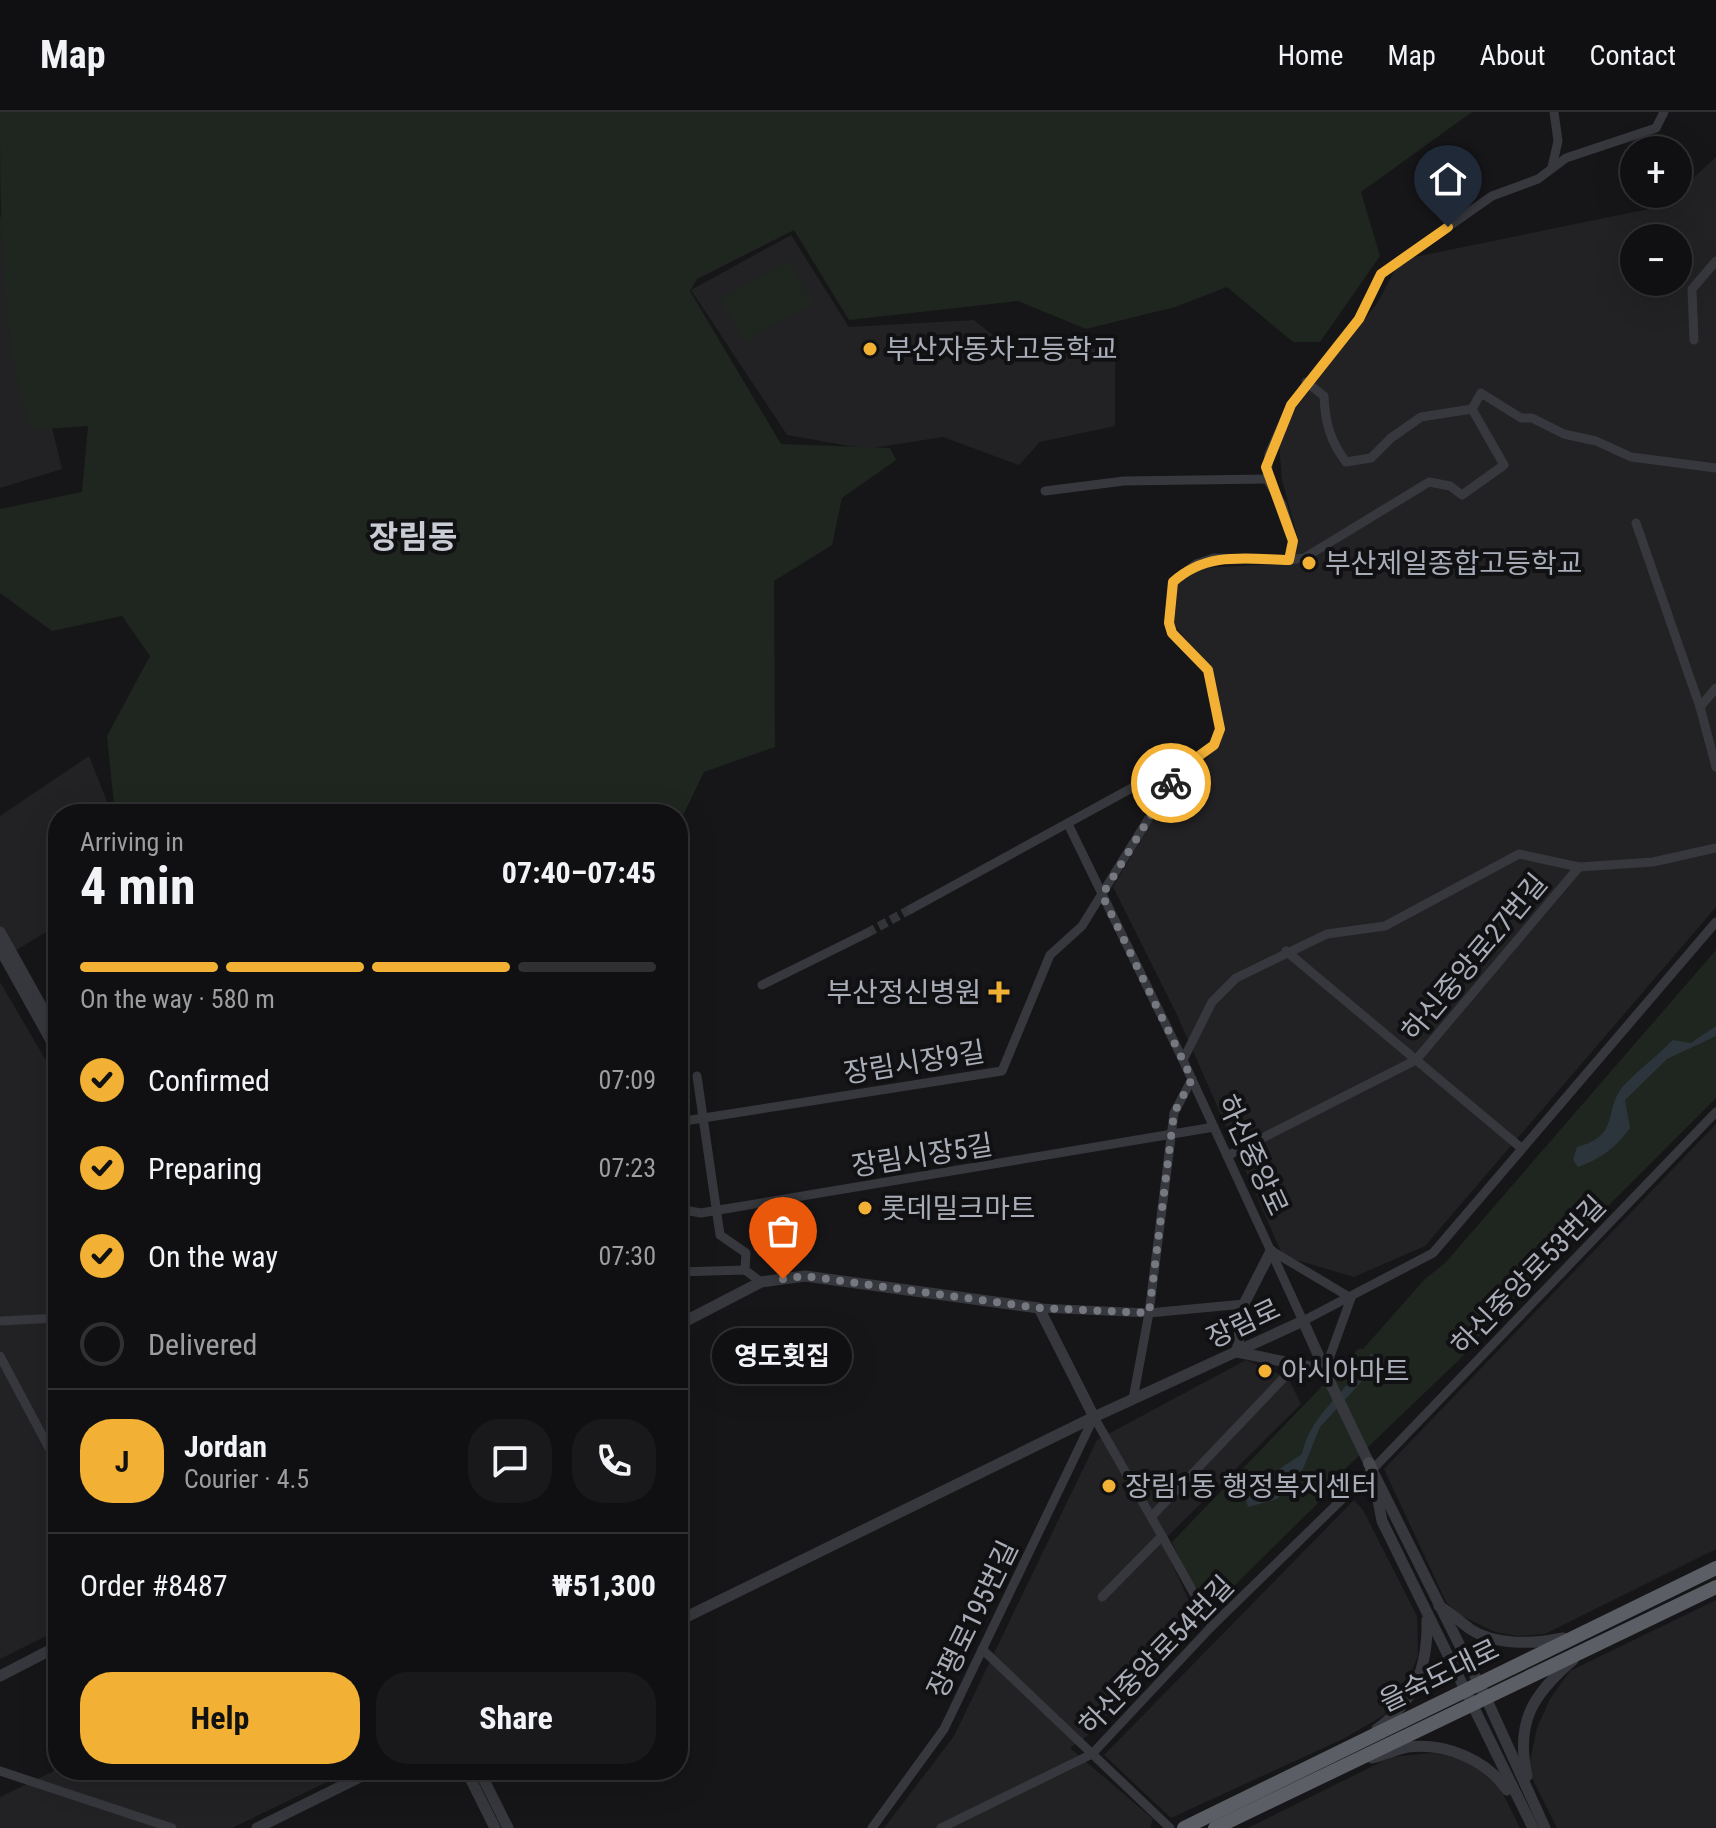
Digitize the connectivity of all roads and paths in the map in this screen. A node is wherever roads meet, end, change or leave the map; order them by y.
1 (1554, 112) edge
2 (1664, 112) edge
3 (1552, 167) junction
4 (1716, 261) edge
5 (1694, 340) dead end
6 (1306, 382) junction
7 (1472, 409) junction
8 (1716, 468) edge
9 (1267, 479) junction
10 (1045, 491) dead end
11 (1636, 523) dead end
12 (1289, 560) junction
13 (1716, 688) edge
14 (1700, 707) junction
15 (1716, 767) edge
16 (1161, 772) dead end
17 (1068, 824) junction
18 (1716, 848) edge
19 (1579, 867) junction
20 (1102, 895) junction
21 (911, 909) tunnel mouth
22 (1716, 922) edge
23 (0, 932) edge
24 (867, 933) tunnel mouth
25 (0, 949) edge
26 (1286, 951) junction
27 (762, 985) dead end
28 (40, 1013) junction
29 (48, 1023) edge
30 (48, 1031) edge
31 (1183, 1060) junction
32 (1416, 1060) junction
33 (697, 1076) dead end
34 (1192, 1079) junction
35 (1716, 1112) edge
36 (704, 1118) junction
37 (688, 1120) edge
38 (1214, 1127) junction
39 (1173, 1136) junction
40 (1520, 1147) junction
41 (1227, 1156) junction
42 (718, 1210) junction
43 (688, 1211) edge
44 (1271, 1251) junction
45 (745, 1270) junction
46 (688, 1272) edge
47 (761, 1282) junction
48 (1351, 1298) junction
49 (1244, 1304) junction
50 (1039, 1308) junction
51 (1149, 1313) junction
52 (48, 1319) edge
53 (688, 1320) edge
54 (0, 1321) edge
55 (1303, 1321) junction
56 (1237, 1352) junction
57 (0, 1356) edge
58 (1296, 1365) junction
59 (1326, 1374) junction
60 (1133, 1399) junction
61 (1094, 1417) junction
62 (48, 1446) edge
63 (1370, 1466) junction
64 (1153, 1515) junction
65 (1162, 1536) junction
66 (1716, 1568) edge
67 (1716, 1587) edge
68 (1102, 1597) dead end
69 (1436, 1605) junction
70 (688, 1612) edge
71 (1427, 1615) junction
72 (1212, 1626) junction
73 (1580, 1634) junction
74 (982, 1649) junction
75 (48, 1651) edge
76 (1583, 1651) junction
77 (48, 1658) edge
78 (0, 1676) edge
79 (0, 1682) edge
80 (1482, 1691) junction
81 (1467, 1698) junction
82 (1359, 1743) junction
83 (1092, 1754) junction
84 (1352, 1762) junction
85 (0, 1771) edge
86 (354, 1780) edge
87 (475, 1780) edge
88 (477, 1780) edge
89 (1523, 1795) junction
90 (172, 1828) edge
91 (257, 1828) edge
92 (495, 1828) edge
93 (508, 1828) edge
94 (872, 1828) edge
95 (941, 1828) edge
96 (1170, 1828) edge
97 (1184, 1828) edge
98 (1215, 1828) edge
99 (1533, 1828) edge
100 (1545, 1828) edge

1 - 3 street
2 - 3 street
3 - 6 street
4 - 5 street
6 - 7 street
6 - 9 street
7 - 8 street
7 - 12 street
9 - 10 street
9 - 12 street
11 - 14 street
12 - 20 street
13 - 14 street
14 - 15 street
16 - 17 street
17 - 20 street, 하신중앙로
17 - 21 street
18 - 19 street
19 - 26 street
19 - 32 street, 하신중앙로27번길
20 - 31 street, 하신중앙로
20 - 36 street, 장림시장9길
22 - 40 street, 장림로
23 - 28 street
24 - 27 street
25 - 28 street
26 - 31 street
26 - 32 street
28 - 29 street
28 - 30 street
31 - 34 street, 하신중앙로
32 - 40 street
32 - 41 street, 하신중앙로27번길
33 - 36 street
34 - 38 street, 하신중앙로
34 - 39 street
35 - 63 street, 하신중앙로53번길
36 - 37 street, 장림시장9길
36 - 42 street
38 - 39 street, 장림시장5길
38 - 41 street, 하신중앙로
39 - 42 street, 장림시장5길
39 - 51 street
40 - 48 street, 장림로
41 - 44 street, 하신중앙로
42 - 43 street, 장림시장5길
42 - 45 street
44 - 48 street
44 - 49 street
44 - 55 street, 하신중앙로
45 - 46 street
45 - 47 street
47 - 50 street
47 - 53 street
48 - 55 street, 장림로
48 - 59 street
49 - 51 street
49 - 56 street
50 - 51 street
50 - 61 street
51 - 60 street
52 - 54 street
55 - 56 street, 장림로
55 - 59 street, 하신중앙로
56 - 58 street
56 - 60 street, 장림로
57 - 62 street
58 - 59 street
58 - 64 street
59 - 63 street, 하신중앙로
60 - 61 street, 장림로
61 - 64 street
61 - 70 street, 장림로
61 - 74 street, 장평로195번길
63 - 69 street
63 - 71 street
63 - 72 street, 하신중앙로54번길
64 - 65 street
65 - 68 street
65 - 72 street
66 - 73 highway, 을숙도대로
67 - 76 highway, 을숙도대로
69 - 73 street
69 - 80 street
71 - 81 street
71 - 82 street
72 - 83 street, 하신중앙로54번길
73 - 80 highway, 을숙도대로
74 - 83 street
74 - 94 street, 장평로195번길
75 - 78 street
76 - 80 highway, 을숙도대로
76 - 89 street
77 - 79 street
80 - 81 highway, 을숙도대로
80 - 89 street
81 - 82 highway, 을숙도대로
81 - 84 highway, 을숙도대로
81 - 89 street
82 - 97 highway, 을숙도대로
83 - 95 street, 하신중앙로54번길
83 - 96 street
84 - 89 street
84 - 98 highway, 을숙도대로
85 - 90 street
86 - 91 street
87 - 92 street
88 - 93 street
89 - 99 street
89 - 100 street

